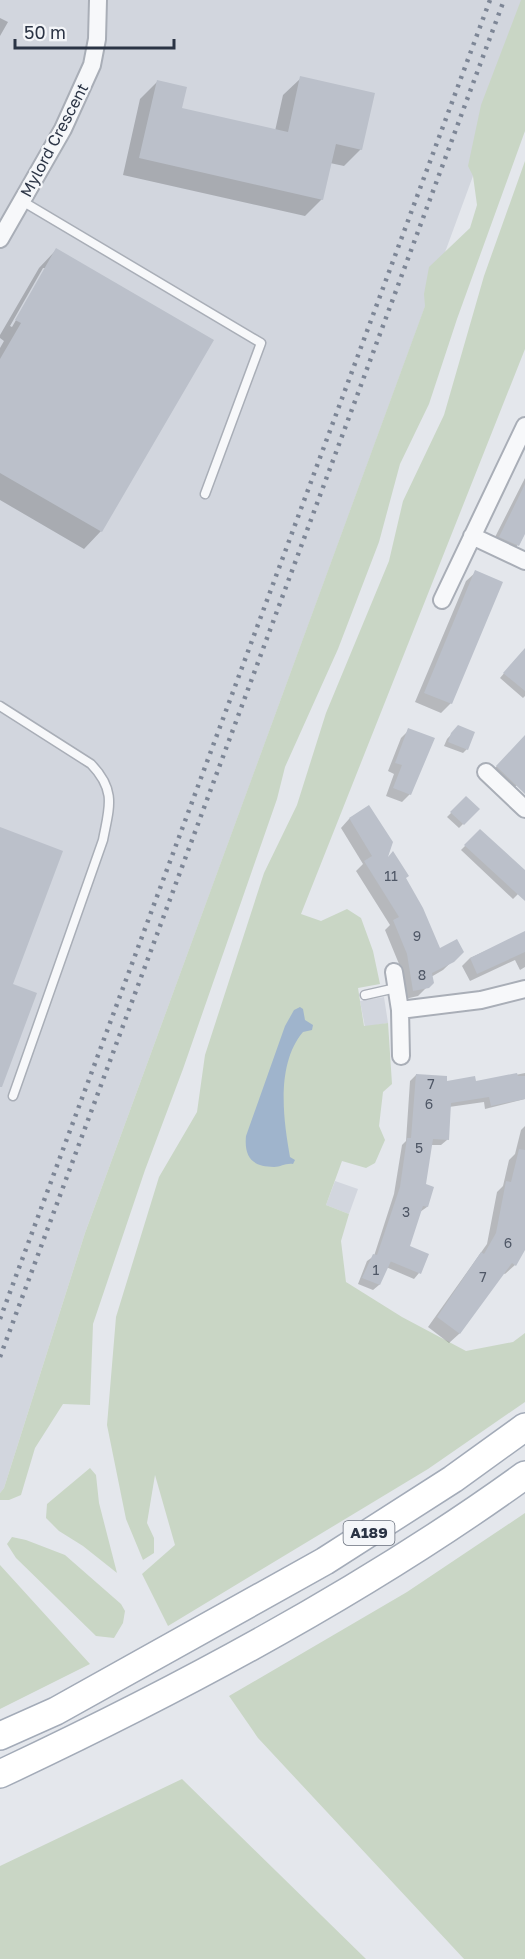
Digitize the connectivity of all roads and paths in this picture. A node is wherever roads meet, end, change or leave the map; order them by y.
1 (98, 0) edge
2 (22, 201) junction
3 (0, 239) edge
4 (525, 426) edge
5 (205, 494) dead end
6 (472, 536) junction
7 (525, 561) edge
8 (442, 600) dead end
9 (0, 706) edge
10 (486, 772) dead end
11 (525, 809) edge
12 (395, 980) joint
13 (525, 989) edge
14 (365, 995) dead end
15 (400, 1010) junction
16 (401, 1056) dead end
17 (13, 1096) dead end
18 (525, 1427) edge
19 (525, 1474) edge
20 (0, 1736) edge
21 (0, 1774) edge

1 - 2 street, Mylord Crescent
2 - 3 street, Mylord Crescent
2 - 5 lane
4 - 6 street
6 - 7 street
6 - 8 street
9 - 17 lane
10 - 11 street
12 - 14 lane
12 - 15 street
13 - 15 street
15 - 16 street
18 - 20 main road, A189
19 - 21 main road, A189

